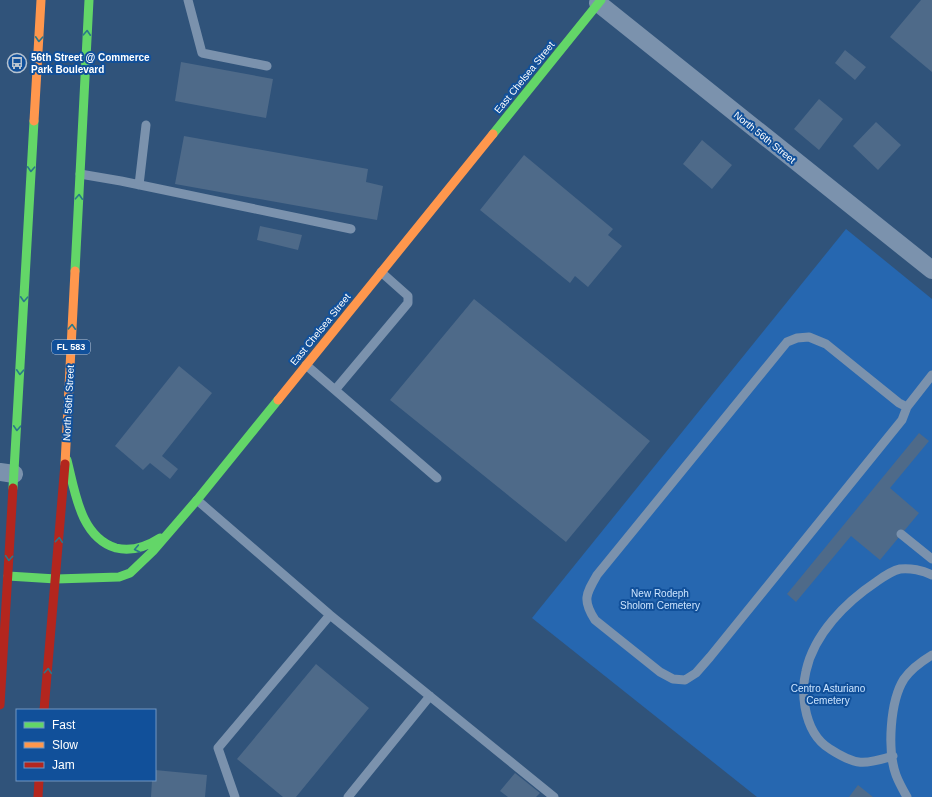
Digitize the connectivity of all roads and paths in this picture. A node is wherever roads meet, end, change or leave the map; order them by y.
1 (41, 0) edge
2 (89, 0) edge
3 (188, 0) edge
4 (599, 1) edge
5 (267, 66) dead end
6 (146, 124) dead end
7 (80, 174) junction
8 (139, 185) junction
9 (351, 229) dead end
10 (932, 270) edge
11 (381, 272) junction
12 (306, 365) junction
13 (932, 375) edge
14 (335, 390) junction
15 (907, 407) junction
16 (66, 455) junction
17 (7, 473) edge
18 (437, 478) dead end
19 (197, 500) junction
20 (171, 530) junction
21 (901, 534) dead end
22 (932, 559) edge
23 (932, 575) edge
24 (8, 576) junction
25 (56, 579) junction
26 (330, 615) junction
27 (932, 655) edge
28 (430, 696) junction
29 (0, 705) edge
30 (44, 709) edge
31 (893, 756) junction
32 (39, 781) edge
33 (38, 797) edge
34 (235, 797) edge
35 (348, 797) edge
36 (554, 797) edge
37 (907, 797) edge

1 -> 17 main road
7 -> 2 main road, North 56th Street / FL 583
3 - 5 lane
4 - 10 street, North 56th Street
4 - 11 main road, East Chelsea Street
6 - 8 lane
7 - 8 lane
16 -> 7 main road, North 56th Street / FL 583
8 - 9 lane
11 - 12 main road, East Chelsea Street
11 - 14 lane
12 - 14 lane
12 - 19 main road, East Chelsea Street
13 - 15 lane
14 - 18 lane
15 - 15 lane
20 -> 16 main road
25 -> 16 main road, North 56th Street / FL 583
17 -> 24 main road
19 - 20 main road, East Chelsea Street
19 - 26 lane
20 - 25 main road, East Chelsea Street
21 - 22 lane
23 - 31 lane
24 - 25 main road, East Chelsea Street
24 - 29 main road
30 -> 25 main road, North 56th Street / FL 583
26 - 28 lane
26 - 34 lane
27 - 31 lane
28 - 35 lane
28 - 36 lane
31 - 37 lane
32 - 33 main road

